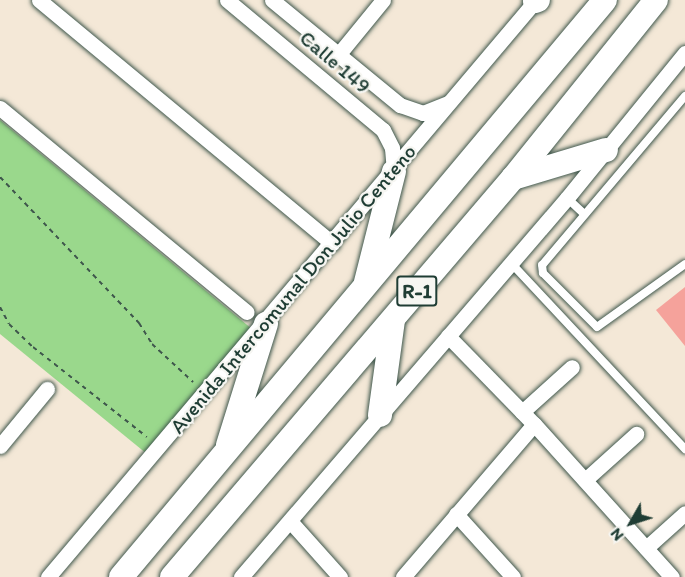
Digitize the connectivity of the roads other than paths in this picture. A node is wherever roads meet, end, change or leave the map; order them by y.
1 (39, 0) edge
2 (227, 0) edge
3 (272, 0) edge
4 (383, 0) edge
5 (537, 0) edge
6 (605, 0) edge
7 (656, 0) edge
8 (685, 52) edge
9 (338, 55) junction
10 (685, 96) edge
11 (451, 102) junction
12 (0, 108) edge
13 (606, 150) junction
14 (394, 171) junction
15 (513, 178) junction
16 (567, 198) junction
17 (583, 213) junction
18 (332, 243) junction
19 (511, 263) junction
20 (685, 264) edge
21 (364, 290) junction
22 (256, 318) junction
23 (393, 320) junction
24 (448, 336) junction
25 (572, 367) dead end
26 (47, 389) dead end
27 (380, 415) junction
28 (528, 418) junction
29 (5, 428) edge
30 (636, 434) dead end
31 (0, 446) edge
32 (685, 449) edge
33 (225, 456) junction
34 (585, 480) junction
35 (685, 513) edge
36 (456, 514) junction
37 (290, 521) junction
38 (646, 548) junction
39 (48, 577) edge
40 (121, 577) edge
41 (171, 577) edge
42 (241, 577) edge
43 (340, 577) edge
44 (403, 577) edge
45 (513, 577) edge
46 (672, 577) edge

1 - 18 street
2 - 14 street, Calle 149
3 - 9 street, Calle 149
4 - 9 street
5 - 11 street, Avenida Intercomunal Don Julio Centeno
6 - 21 main road, R-1
7 - 15 main road, R-1
8 - 13 street
9 - 11 street, Calle 149
10 - 17 lane
11 - 14 street, Avenida Intercomunal Don Julio Centeno
12 - 22 street
13 - 15 main road
13 - 16 street
14 - 18 street, Avenida Intercomunal Don Julio Centeno
14 - 21 main road
15 - 23 main road, R-1
16 - 17 lane
16 - 19 street
17 - 20 lane
18 - 22 street, Avenida Intercomunal Don Julio Centeno
19 - 24 street
19 - 32 lane
21 - 33 main road, R-1
22 - 33 main road
22 - 39 street, Avenida Intercomunal Don Julio Centeno
23 - 27 main road
23 - 41 main road, R-1
24 - 27 street
24 - 28 street
25 - 28 street
26 - 29 street
27 - 37 street
28 - 34 street
28 - 36 street
29 - 31 street
30 - 34 street
33 - 40 main road, R-1
34 - 38 street
35 - 38 street
36 - 44 street
36 - 45 street
37 - 42 street
37 - 43 street
38 - 46 street

